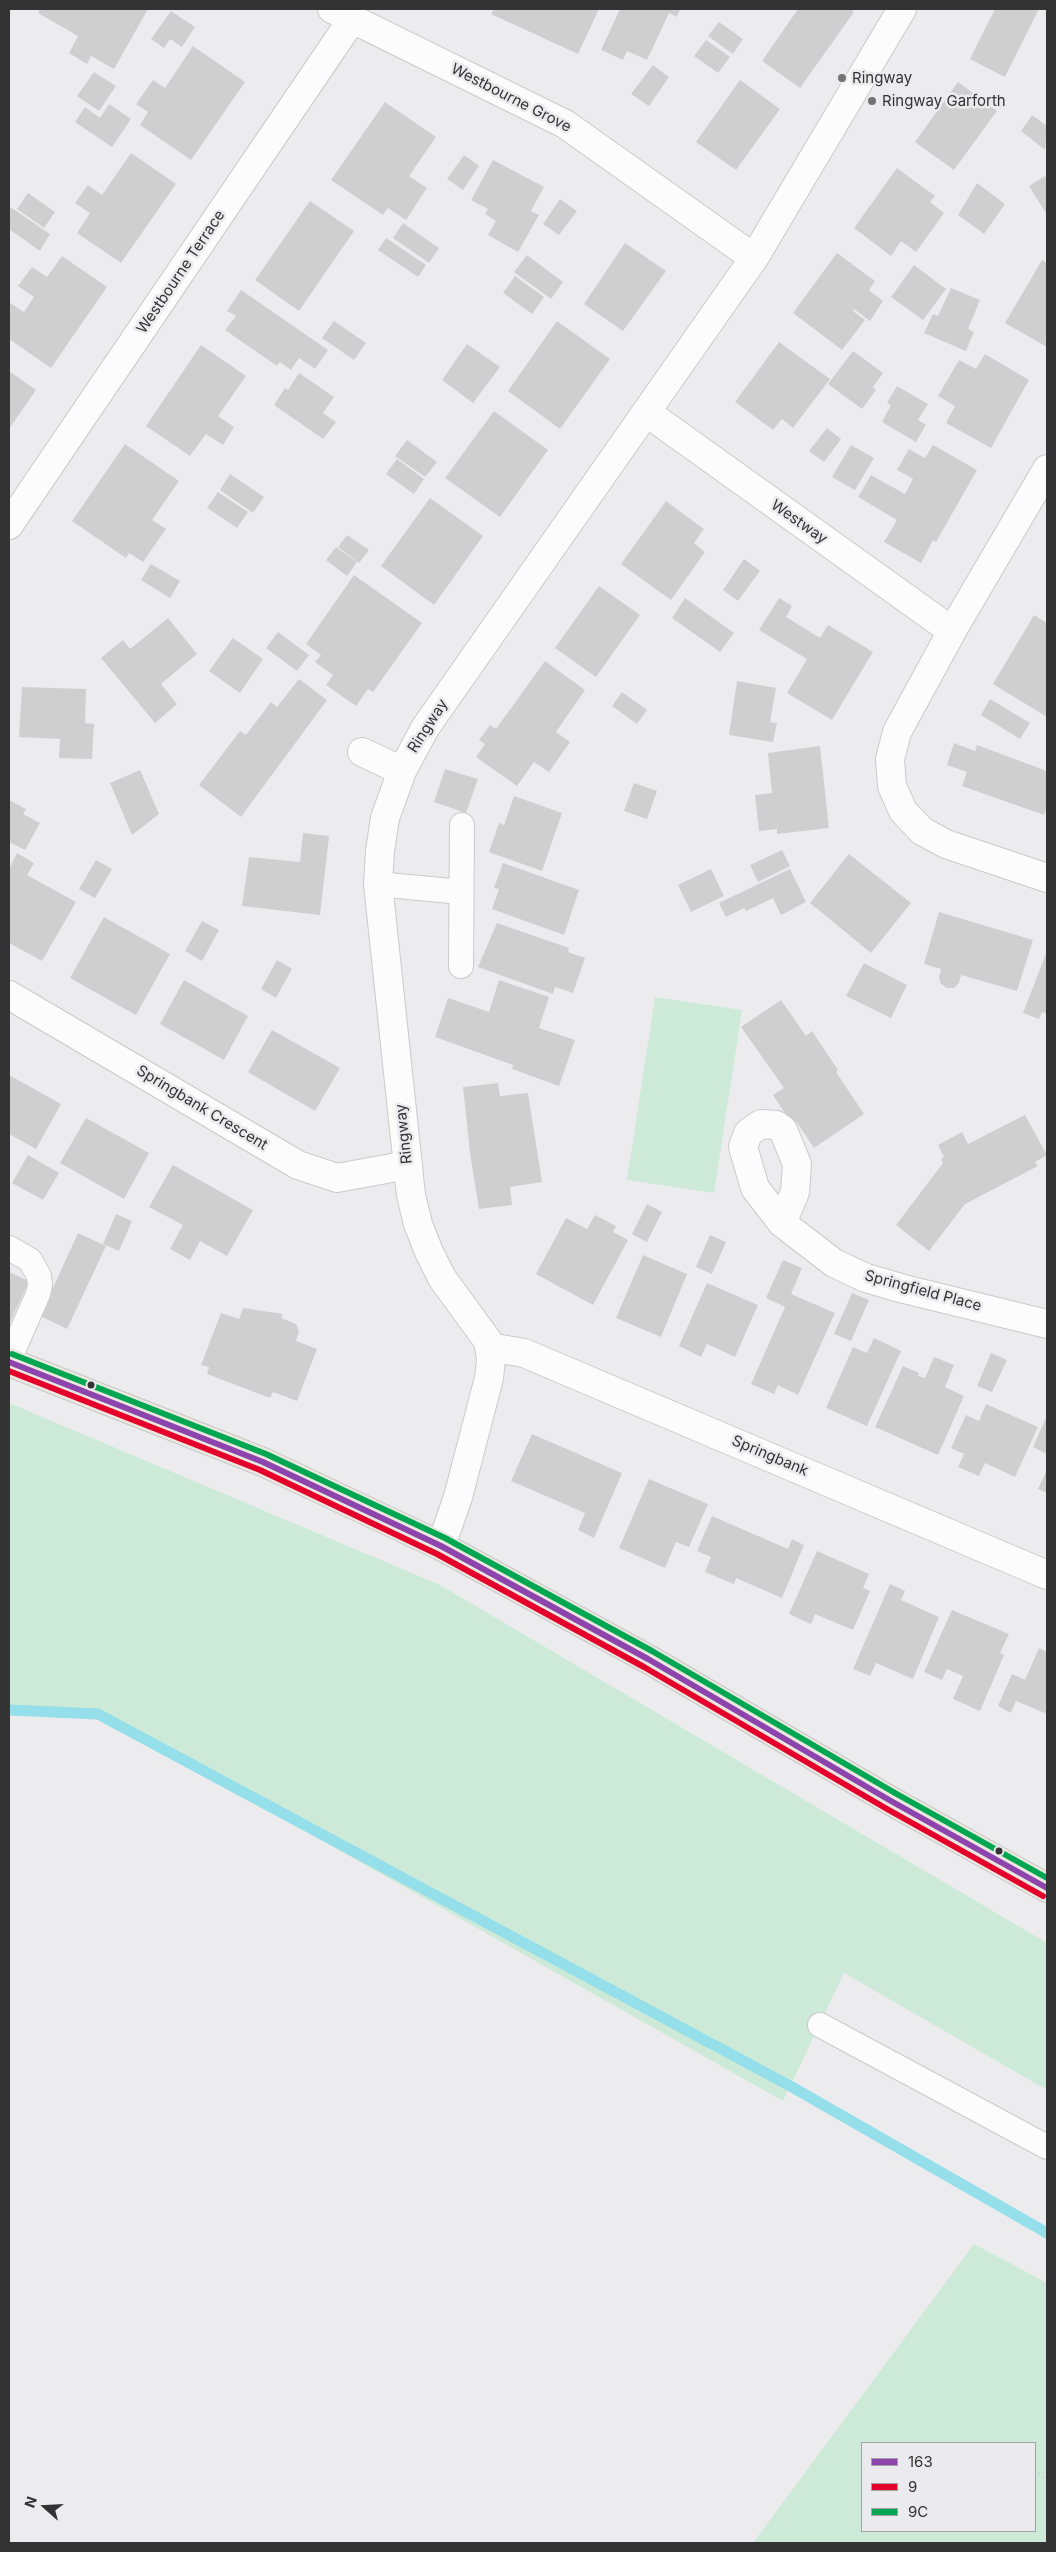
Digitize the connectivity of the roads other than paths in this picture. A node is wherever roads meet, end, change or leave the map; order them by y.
1 (902, 9) edge
2 (342, 14) edge
3 (754, 258) junction
4 (646, 412) junction
5 (1047, 469) edge
6 (9, 525) edge
7 (952, 631) junction
8 (362, 752) dead end
9 (402, 771) junction
10 (462, 825) dead end
11 (1047, 878) edge
12 (378, 884) junction
13 (461, 892) junction
14 (460, 966) dead end
15 (9, 995) edge
16 (408, 1165) junction
17 (782, 1222) dead end
18 (9, 1248) edge
19 (1047, 1324) edge
20 (489, 1347) junction
21 (9, 1361) edge
22 (441, 1546) junction
23 (1047, 1575) edge
24 (1047, 1888) edge
25 (820, 2025) dead end
26 (1047, 2147) edge

1 - 3 street, Ringway
2 - 3 street, Westbourne Grove
2 - 6 street, Westbourne Terrace
3 - 4 street, Ringway
4 - 7 street, Westway
4 - 9 street, Ringway
5 - 7 street
7 - 11 street
8 - 9 street
9 - 12 street, Ringway
10 - 13 lane
12 - 13 lane
12 - 16 street, Ringway
13 - 14 lane
15 - 16 street, Springbank Crescent
16 - 20 street, Ringway
17 - 19 street, Springfield Place
18 - 21 lane
20 - 22 street, Ringway
20 - 23 street, Springbank
21 - 22 main road
22 - 24 main road
25 - 26 lane

